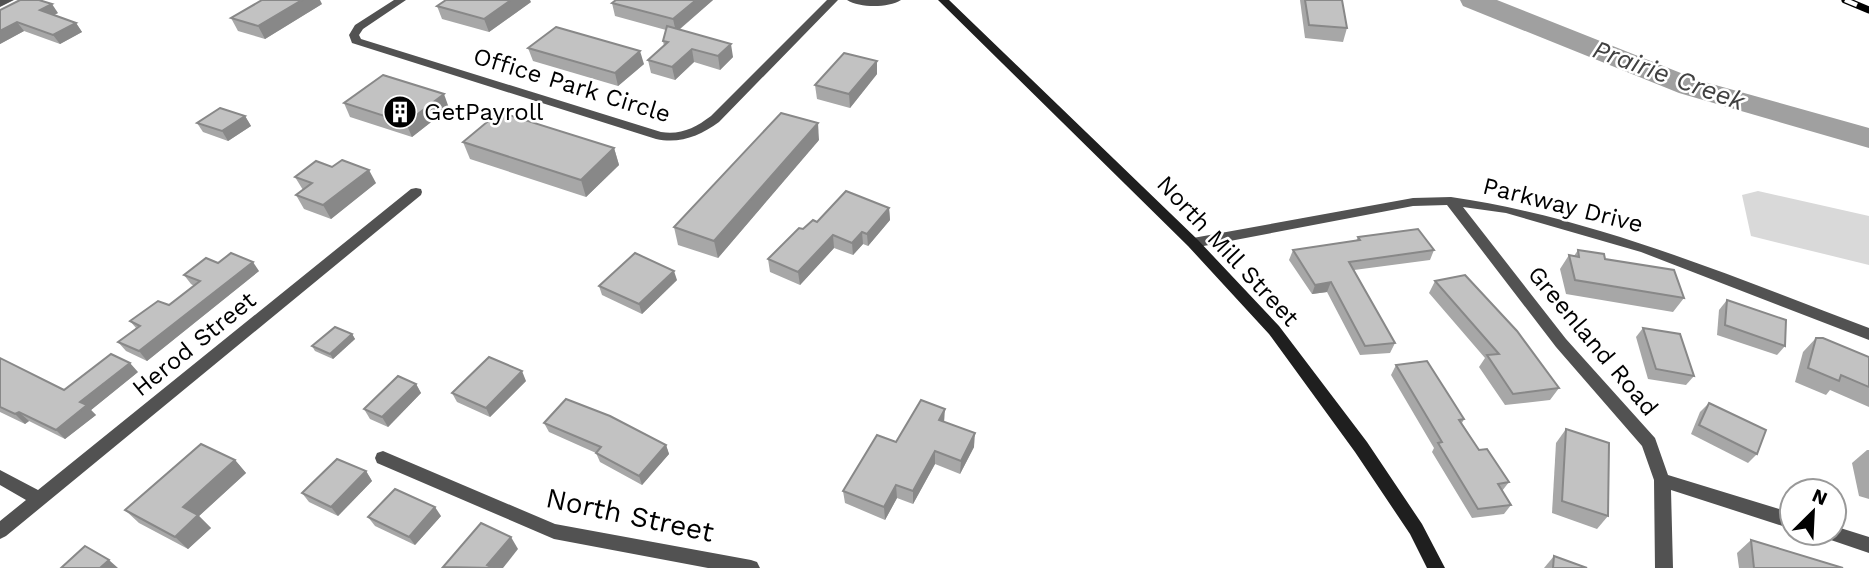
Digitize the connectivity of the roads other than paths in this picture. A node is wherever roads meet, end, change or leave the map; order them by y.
1 (9, 0) edge
2 (401, 0) edge
3 (833, 0) edge
4 (852, 0) edge
5 (895, 0) edge
6 (943, 0) edge
7 (0, 4) edge
8 (415, 192) dead end
9 (1451, 201) junction
10 (1193, 243) junction
11 (1869, 334) edge
12 (383, 458) dead end
13 (0, 477) edge
14 (1662, 480) junction
15 (39, 499) junction
16 (1778, 517) edge
17 (0, 531) edge
18 (1848, 538) edge
19 (1869, 545) edge
20 (751, 568) edge
21 (1436, 568) edge
22 (1664, 568) edge

1 - 7 street
2 - 3 street, Office Park Circle
4 - 5 street
6 - 10 main road, North Mill Street
8 - 15 street, Herod Street
9 - 10 street, Parkway Drive
9 - 11 street, Parkway Drive
9 - 14 street, Greenland Road
10 - 21 main road, North Mill Street
12 - 20 street, North Street
13 - 15 street
14 - 16 street
14 - 22 street, Greenland Road
15 - 17 street, Herod Street
18 - 19 street

